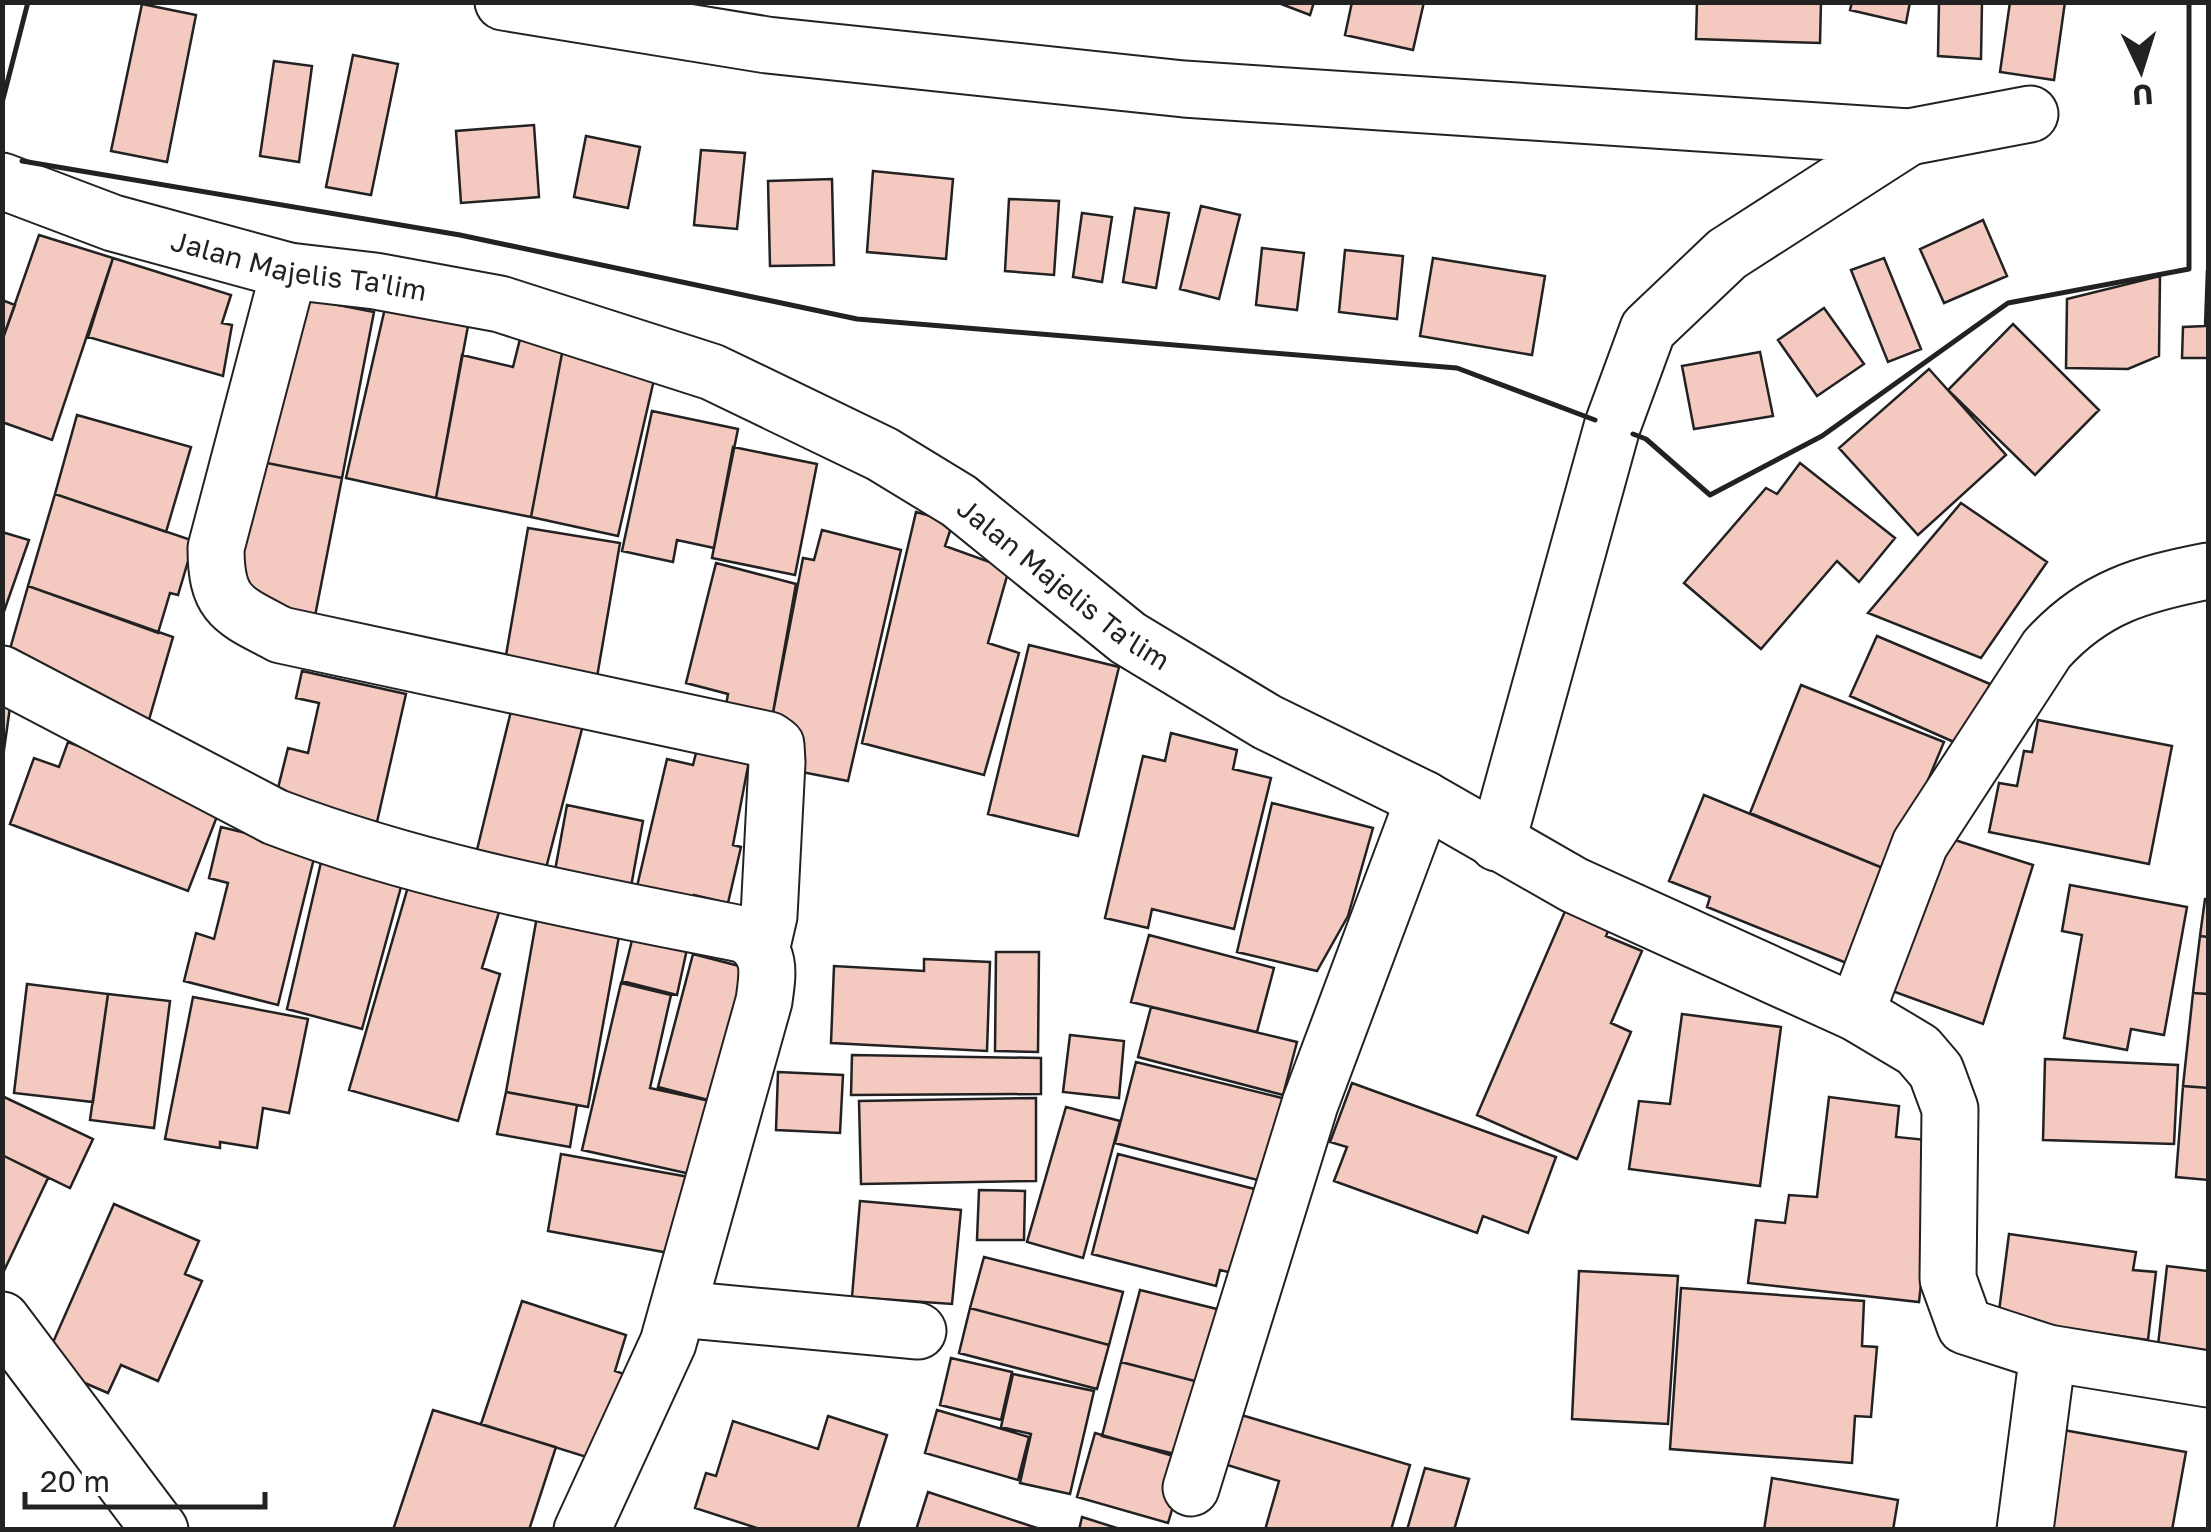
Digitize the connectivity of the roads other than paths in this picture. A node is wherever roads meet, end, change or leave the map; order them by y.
1 (503, 2) edge
2 (769, 24) edge
3 (2030, 114) dead end
4 (1908, 138) junction
5 (2, 181) edge
6 (289, 271) junction
7 (2208, 571) edge
8 (2, 674) edge
9 (1424, 800) junction
10 (1496, 842) junction
11 (762, 946) junction
12 (1856, 1012) junction
13 (679, 1309) junction
14 (2, 1320) edge
15 (918, 1331) dead end
16 (2048, 1353) junction
17 (2208, 1379) edge
18 (1191, 1488) dead end
19 (160, 1530) edge
20 (582, 1530) edge
21 (2026, 1530) edge

1 - 2 street
2 - 4 street
3 - 4 street
4 - 10 street
5 - 6 street, Jalan Majelis Ta'lim
6 - 9 street, Jalan Majelis Ta'lim
6 - 11 street
7 - 12 street
8 - 11 street
9 - 10 street, Jalan Majelis Ta'lim
9 - 18 street
10 - 12 street, Jalan Majelis Ta'lim
11 - 13 street
12 - 16 street, Jalan Majelis Ta'lim
13 - 15 street
13 - 20 street
14 - 19 street
16 - 17 street
16 - 21 street

